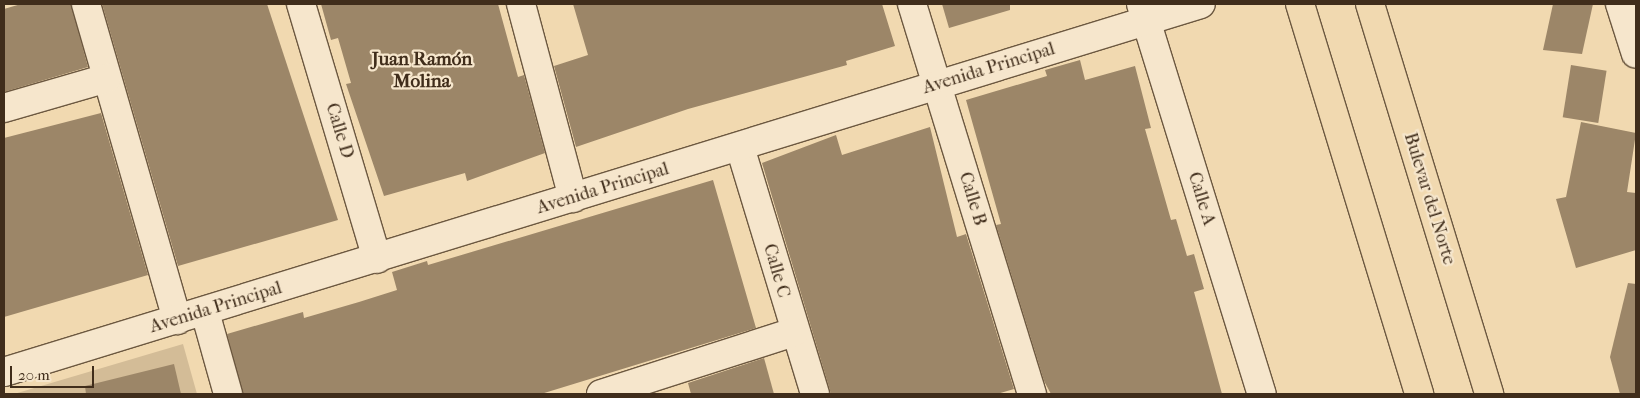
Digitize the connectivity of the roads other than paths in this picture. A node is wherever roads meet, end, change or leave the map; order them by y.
1 (86, 4) edge
2 (301, 4) edge
3 (521, 4) edge
4 (912, 4) edge
5 (1201, 4) edge
6 (1300, 4) edge
7 (1370, 4) edge
8 (1144, 12) edge
9 (1628, 18) edge
10 (1636, 54) edge
11 (107, 78) junction
12 (937, 85) junction
13 (4, 108) edge
14 (740, 146) junction
15 (573, 198) junction
16 (377, 259) junction
17 (205, 312) junction
18 (177, 320) junction
19 (794, 332) junction
20 (4, 372) edge
21 (228, 394) edge
22 (601, 394) edge
23 (815, 394) edge
24 (1032, 394) edge
25 (1262, 394) edge
26 (1419, 394) edge
27 (1489, 394) edge

1 - 11 street
2 - 16 street, Calle D
3 - 15 street
4 - 12 street, Calle B
5 - 8 street, Avenida Principal
6 - 26 highway
7 - 27 highway, Bulevar del Norte
8 - 12 street, Avenida Principal
8 - 25 street, Calle A
9 - 10 street
11 - 13 street
11 - 18 street
12 - 14 street, Avenida Principal
12 - 24 street, Calle B
14 - 15 street, Avenida Principal
14 - 19 street, Calle C
15 - 16 street, Avenida Principal
16 - 17 street, Avenida Principal
17 - 18 street, Avenida Principal
17 - 21 street
18 - 20 street, Avenida Principal
19 - 22 street
19 - 23 street, Calle C

